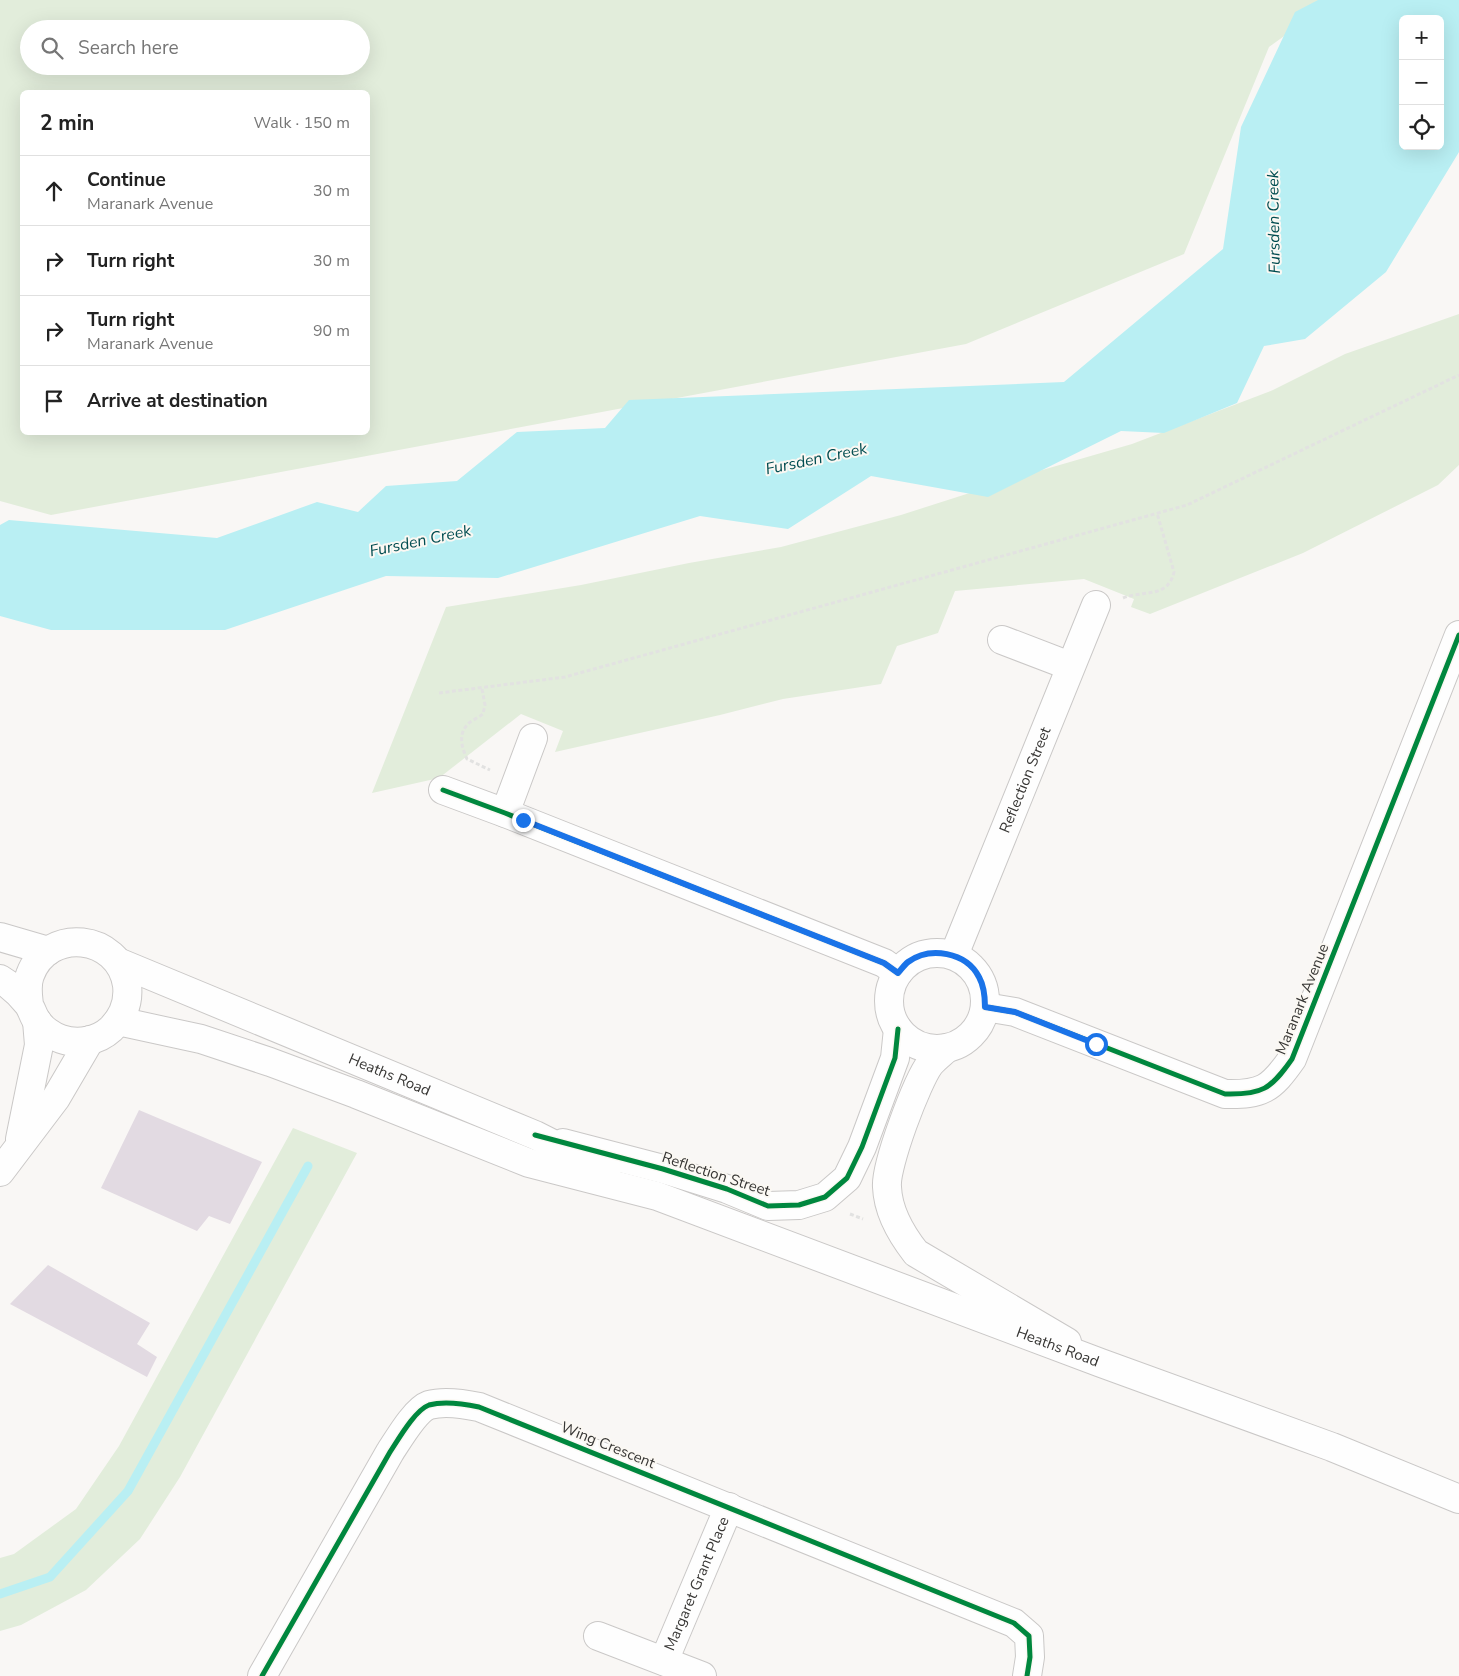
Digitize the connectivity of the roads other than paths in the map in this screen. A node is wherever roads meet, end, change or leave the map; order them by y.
1 (1094, 609) road end
2 (1459, 635) edge
3 (1002, 640) dead end
4 (1070, 666) junction
5 (533, 738) dead end
6 (443, 790) dead end
7 (505, 813) junction
8 (0, 937) edge
9 (48, 951) junction
10 (954, 955) junction
11 (118, 962) junction
12 (898, 973) junction
13 (0, 979) edge
14 (985, 1007) junction
15 (33, 1013) junction
16 (118, 1021) junction
17 (898, 1029) junction
18 (90, 1040) junction
19 (947, 1048) junction
20 (535, 1135) junction
21 (19, 1146) junction
22 (0, 1172) edge
23 (657, 1196) junction
24 (1101, 1363) junction
25 (1459, 1499) edge
26 (728, 1507) junction
27 (598, 1636) dead end
28 (664, 1661) junction
29 (262, 1676) edge
30 (702, 1676) edge
31 (1027, 1676) edge

1 - 4 street, Reflection Street
2 - 14 street, Maranark Avenue
3 - 4 street
4 - 10 street, Reflection Street
5 - 7 street
6 - 7 street
7 - 12 street
8 - 9 street
9 - 11 street
9 - 15 street
10 - 12 street
10 - 14 street
11 - 16 street
11 - 20 street, Heaths Road
12 - 17 street
13 - 15 street
14 - 19 street
15 - 18 street
15 - 21 street
16 - 18 street
16 - 23 street, Heaths Road
17 - 19 street
17 - 20 street, Reflection Street
18 - 21 street
19 - 24 street
20 - 23 street, Heaths Road
21 - 22 street
23 - 24 street, Heaths Road
24 - 25 street, Heaths Road
26 - 28 street, Margaret Grant Place
26 - 29 street, Wing Crescent
26 - 31 street, Wing Crescent
27 - 28 street, Margaret Grant Place
28 - 30 street, Margaret Grant Place

